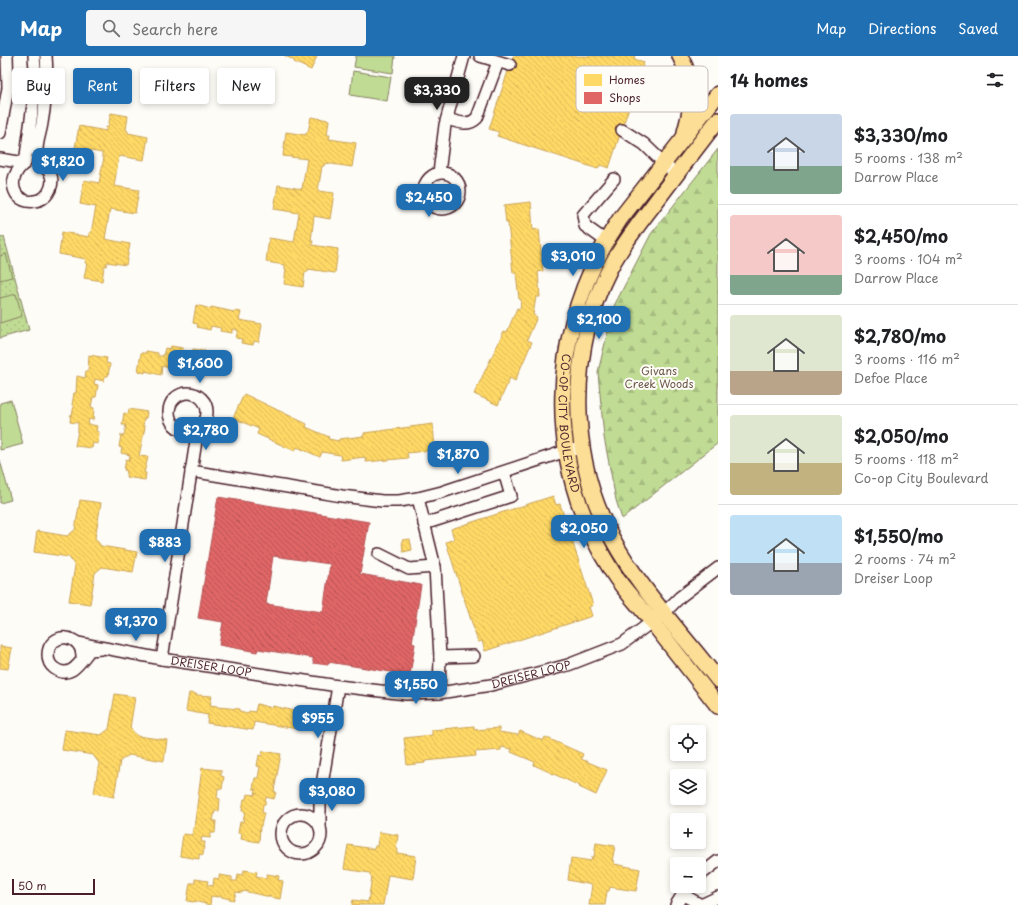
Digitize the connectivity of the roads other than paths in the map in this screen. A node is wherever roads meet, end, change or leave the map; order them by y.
1 (7, 56) edge
2 (34, 56) edge
3 (46, 56) edge
4 (464, 56) edge
5 (480, 56) edge
6 (680, 56) edge
7 (498, 62) junction
8 (510, 65) dead end
9 (685, 66) edge
10 (718, 94) edge
11 (708, 107) edge
12 (690, 112) edge
13 (704, 112) edge
14 (446, 119) junction
15 (718, 120) edge
16 (622, 130) dead end
17 (0, 133) edge
18 (684, 137) junction
19 (0, 159) edge
20 (25, 162) junction
21 (665, 162) junction
22 (439, 173) dead end
23 (676, 175) junction
24 (614, 179) dead end
25 (606, 241) junction
26 (620, 250) junction
27 (198, 428) dead end
28 (583, 448) junction
29 (566, 451) junction
30 (191, 471) junction
31 (504, 472) junction
32 (418, 498) junction
33 (424, 524) junction
34 (379, 554) dead end
35 (435, 567) junction
36 (718, 568) edge
37 (665, 612) junction
38 (651, 622) junction
39 (78, 643) junction
40 (105, 648) junction
41 (474, 656) dead end
42 (440, 657) junction
43 (162, 658) junction
44 (82, 659) junction
45 (718, 680) edge
46 (338, 686) junction
47 (439, 693) junction
48 (718, 706) edge
49 (320, 797) junction
50 (306, 815) junction
51 (320, 827) junction
52 (718, 861) edge
53 (706, 870) edge
54 (683, 893) edge
55 (688, 893) edge
56 (718, 897) edge
57 (676, 905) edge

1 - 17 street
2 - 20 street
3 - 20 street
4 - 14 street
5 - 7 street
6 - 9 main road
7 - 8 street
7 - 14 street
10 - 11 main road, CO-OP CITY BOULEVARD
12 - 18 main road
13 - 18 main road, CO-OP CITY BOULEVARD
14 - 22 street
15 - 23 main road, CO-OP CITY BOULEVARD
16 - 21 street
18 - 21 main road, CO-OP CITY BOULEVARD
19 - 20 street
21 - 23 street
21 - 25 main road, CO-OP CITY BOULEVARD
23 - 26 main road, CO-OP CITY BOULEVARD
24 - 25 street
25 - 26 main road
25 - 29 main road, CO-OP CITY BOULEVARD
26 - 28 main road, CO-OP CITY BOULEVARD
27 - 30 street, DREISER LOOP
28 - 29 street
28 - 37 main road, CO-OP CITY BOULEVARD
29 - 31 street
29 - 38 main road, CO-OP CITY BOULEVARD
30 - 32 street
30 - 43 street, DREISER LOOP
31 - 32 street
31 - 33 street
32 - 33 street
33 - 35 street
34 - 35 street
35 - 42 street
36 - 37 street, DREISER LOOP
37 - 38 street, DREISER LOOP
37 - 45 main road, CO-OP CITY BOULEVARD
38 - 47 street, DREISER LOOP
38 - 48 main road, CO-OP CITY BOULEVARD
39 - 40 street
39 - 44 street
39 - 44 street
40 - 43 street
40 - 44 street
41 - 42 street
42 - 47 street
43 - 46 street, DREISER LOOP
46 - 47 street, DREISER LOOP
46 - 49 street
49 - 50 street
49 - 51 street
50 - 51 street
50 - 51 street
52 - 53 street
54 - 57 street
55 - 56 street

